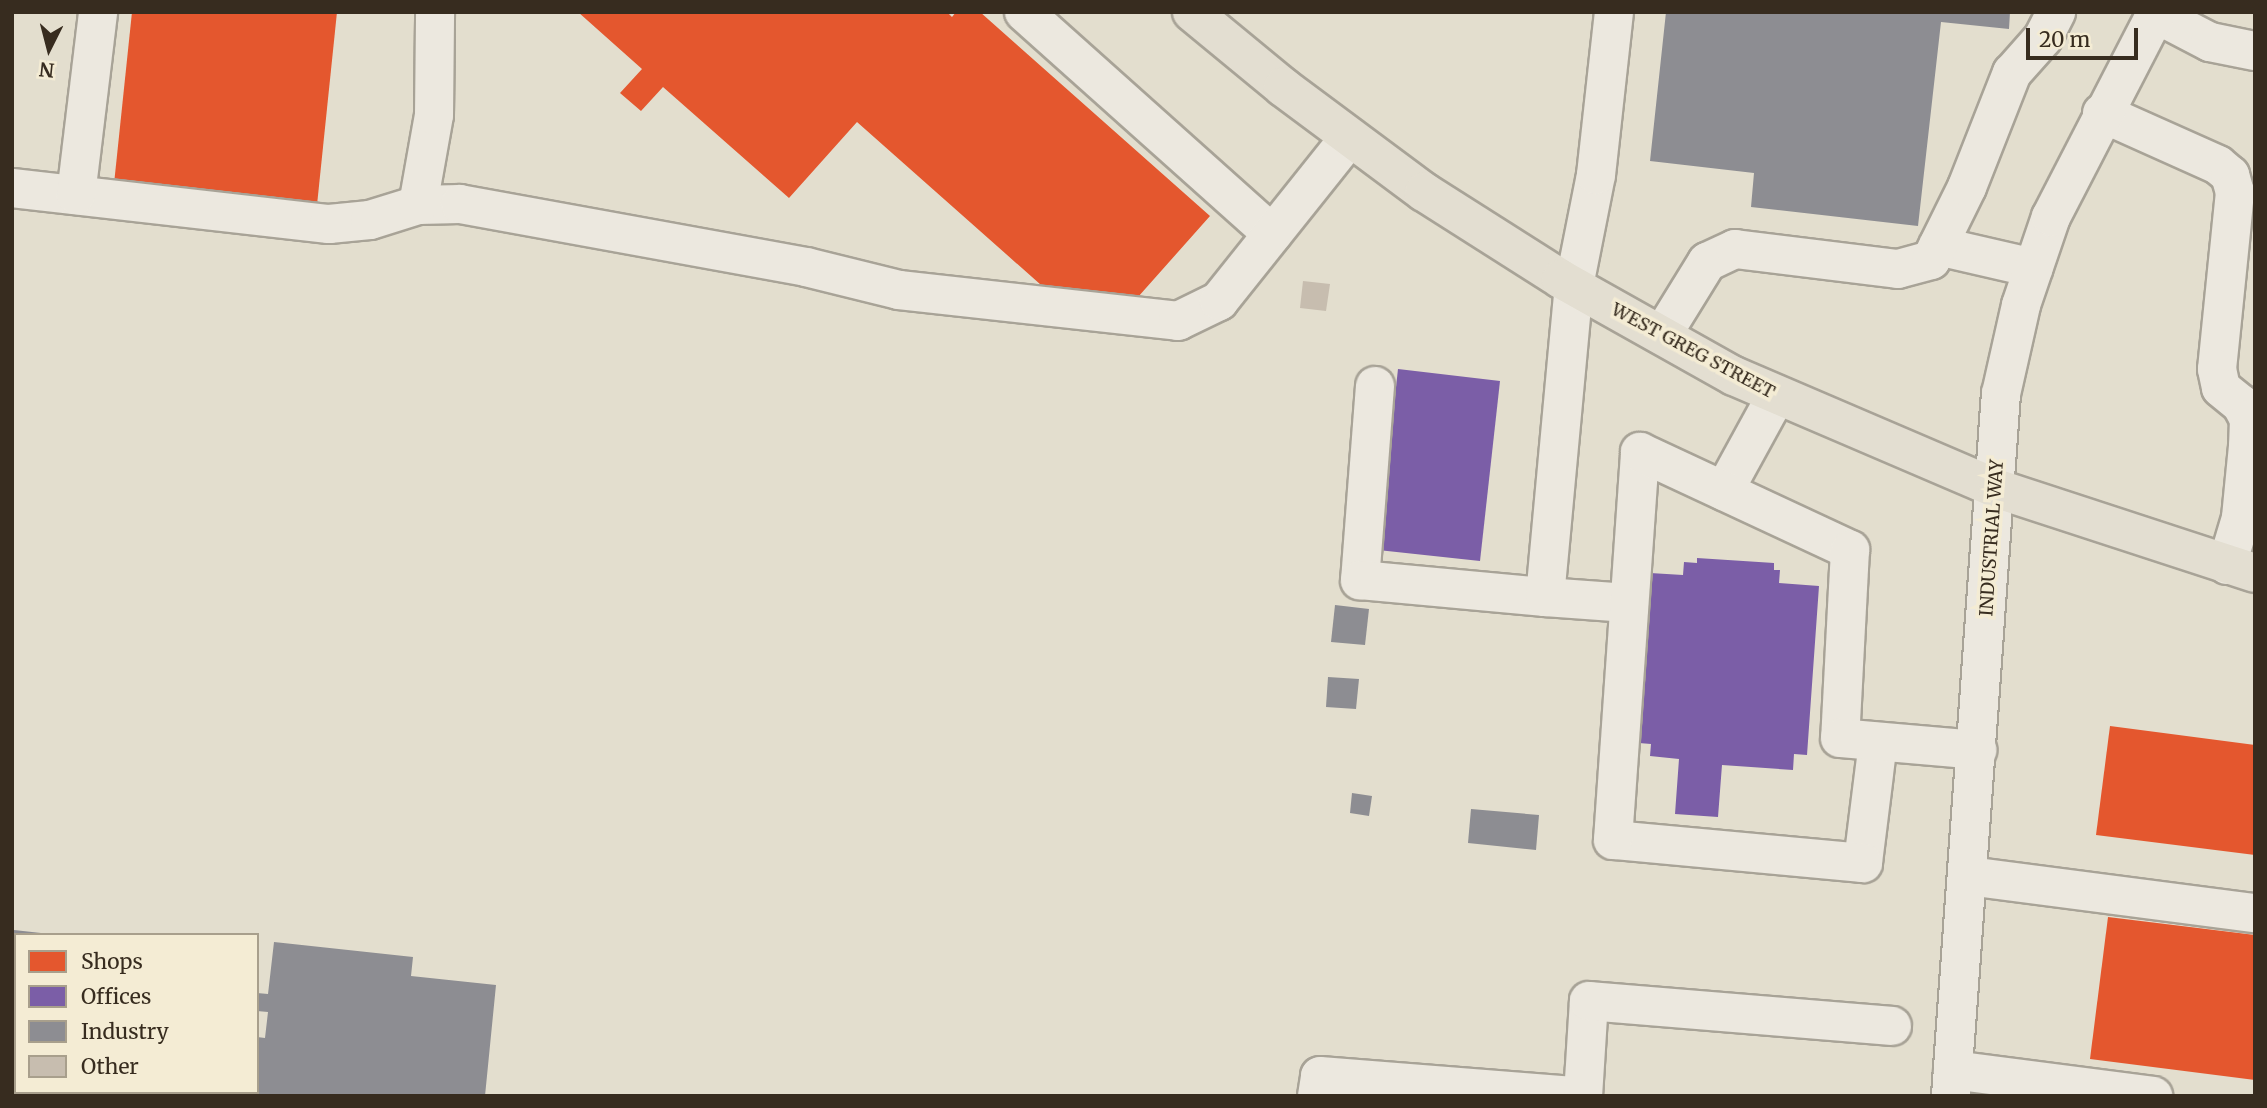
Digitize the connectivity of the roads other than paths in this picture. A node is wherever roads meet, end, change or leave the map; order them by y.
1 (99, 12) edge
2 (435, 12) edge
3 (1024, 12) edge
4 (1192, 12) edge
5 (1614, 12) edge
6 (2056, 12) edge
7 (2157, 13) edge
8 (2255, 51) edge
9 (2102, 113) junction
10 (1349, 138) junction
11 (12, 188) edge
12 (76, 195) junction
13 (418, 205) junction
14 (1272, 234) junction
15 (1938, 246) junction
16 (2033, 268) junction
17 (1574, 286) junction
18 (1662, 335) junction
19 (1375, 386) dead end
20 (1776, 396) junction
21 (2251, 447) edge
22 (1998, 489) junction
23 (1724, 491) junction
24 (2241, 569) edge
25 (1545, 597) junction
26 (1628, 603) junction
27 (1878, 742) junction
28 (1978, 750) junction
29 (1969, 876) junction
30 (2255, 913) edge
31 (1892, 1026) dead end
32 (1952, 1083) edge
33 (1554, 1095) edge
34 (1317, 1096) edge
35 (1583, 1096) edge
36 (2153, 1096) edge

1 - 12 street
2 - 13 street
3 - 14 street
4 - 10 main road, WEST GREG STREET
5 - 17 street
6 - 15 street
7 - 8 street
7 - 9 street, INDUSTRIAL WAY
9 - 16 street, INDUSTRIAL WAY
9 - 21 street
10 - 14 street
10 - 17 main road, WEST GREG STREET
11 - 12 street
12 - 13 street
13 - 14 street
15 - 16 street
15 - 18 street
16 - 22 street, INDUSTRIAL WAY
17 - 18 main road, WEST GREG STREET
17 - 25 street
18 - 20 main road, WEST GREG STREET
19 - 25 street
20 - 22 main road, WEST GREG STREET
20 - 23 street
21 - 24 street
22 - 24 main road, WEST GREG STREET
22 - 28 street, INDUSTRIAL WAY
23 - 26 street
23 - 27 street
25 - 26 street
26 - 27 street
27 - 28 street
28 - 29 street, INDUSTRIAL WAY
29 - 30 street
29 - 32 street, INDUSTRIAL WAY
31 - 35 street
32 - 36 street
33 - 34 street

